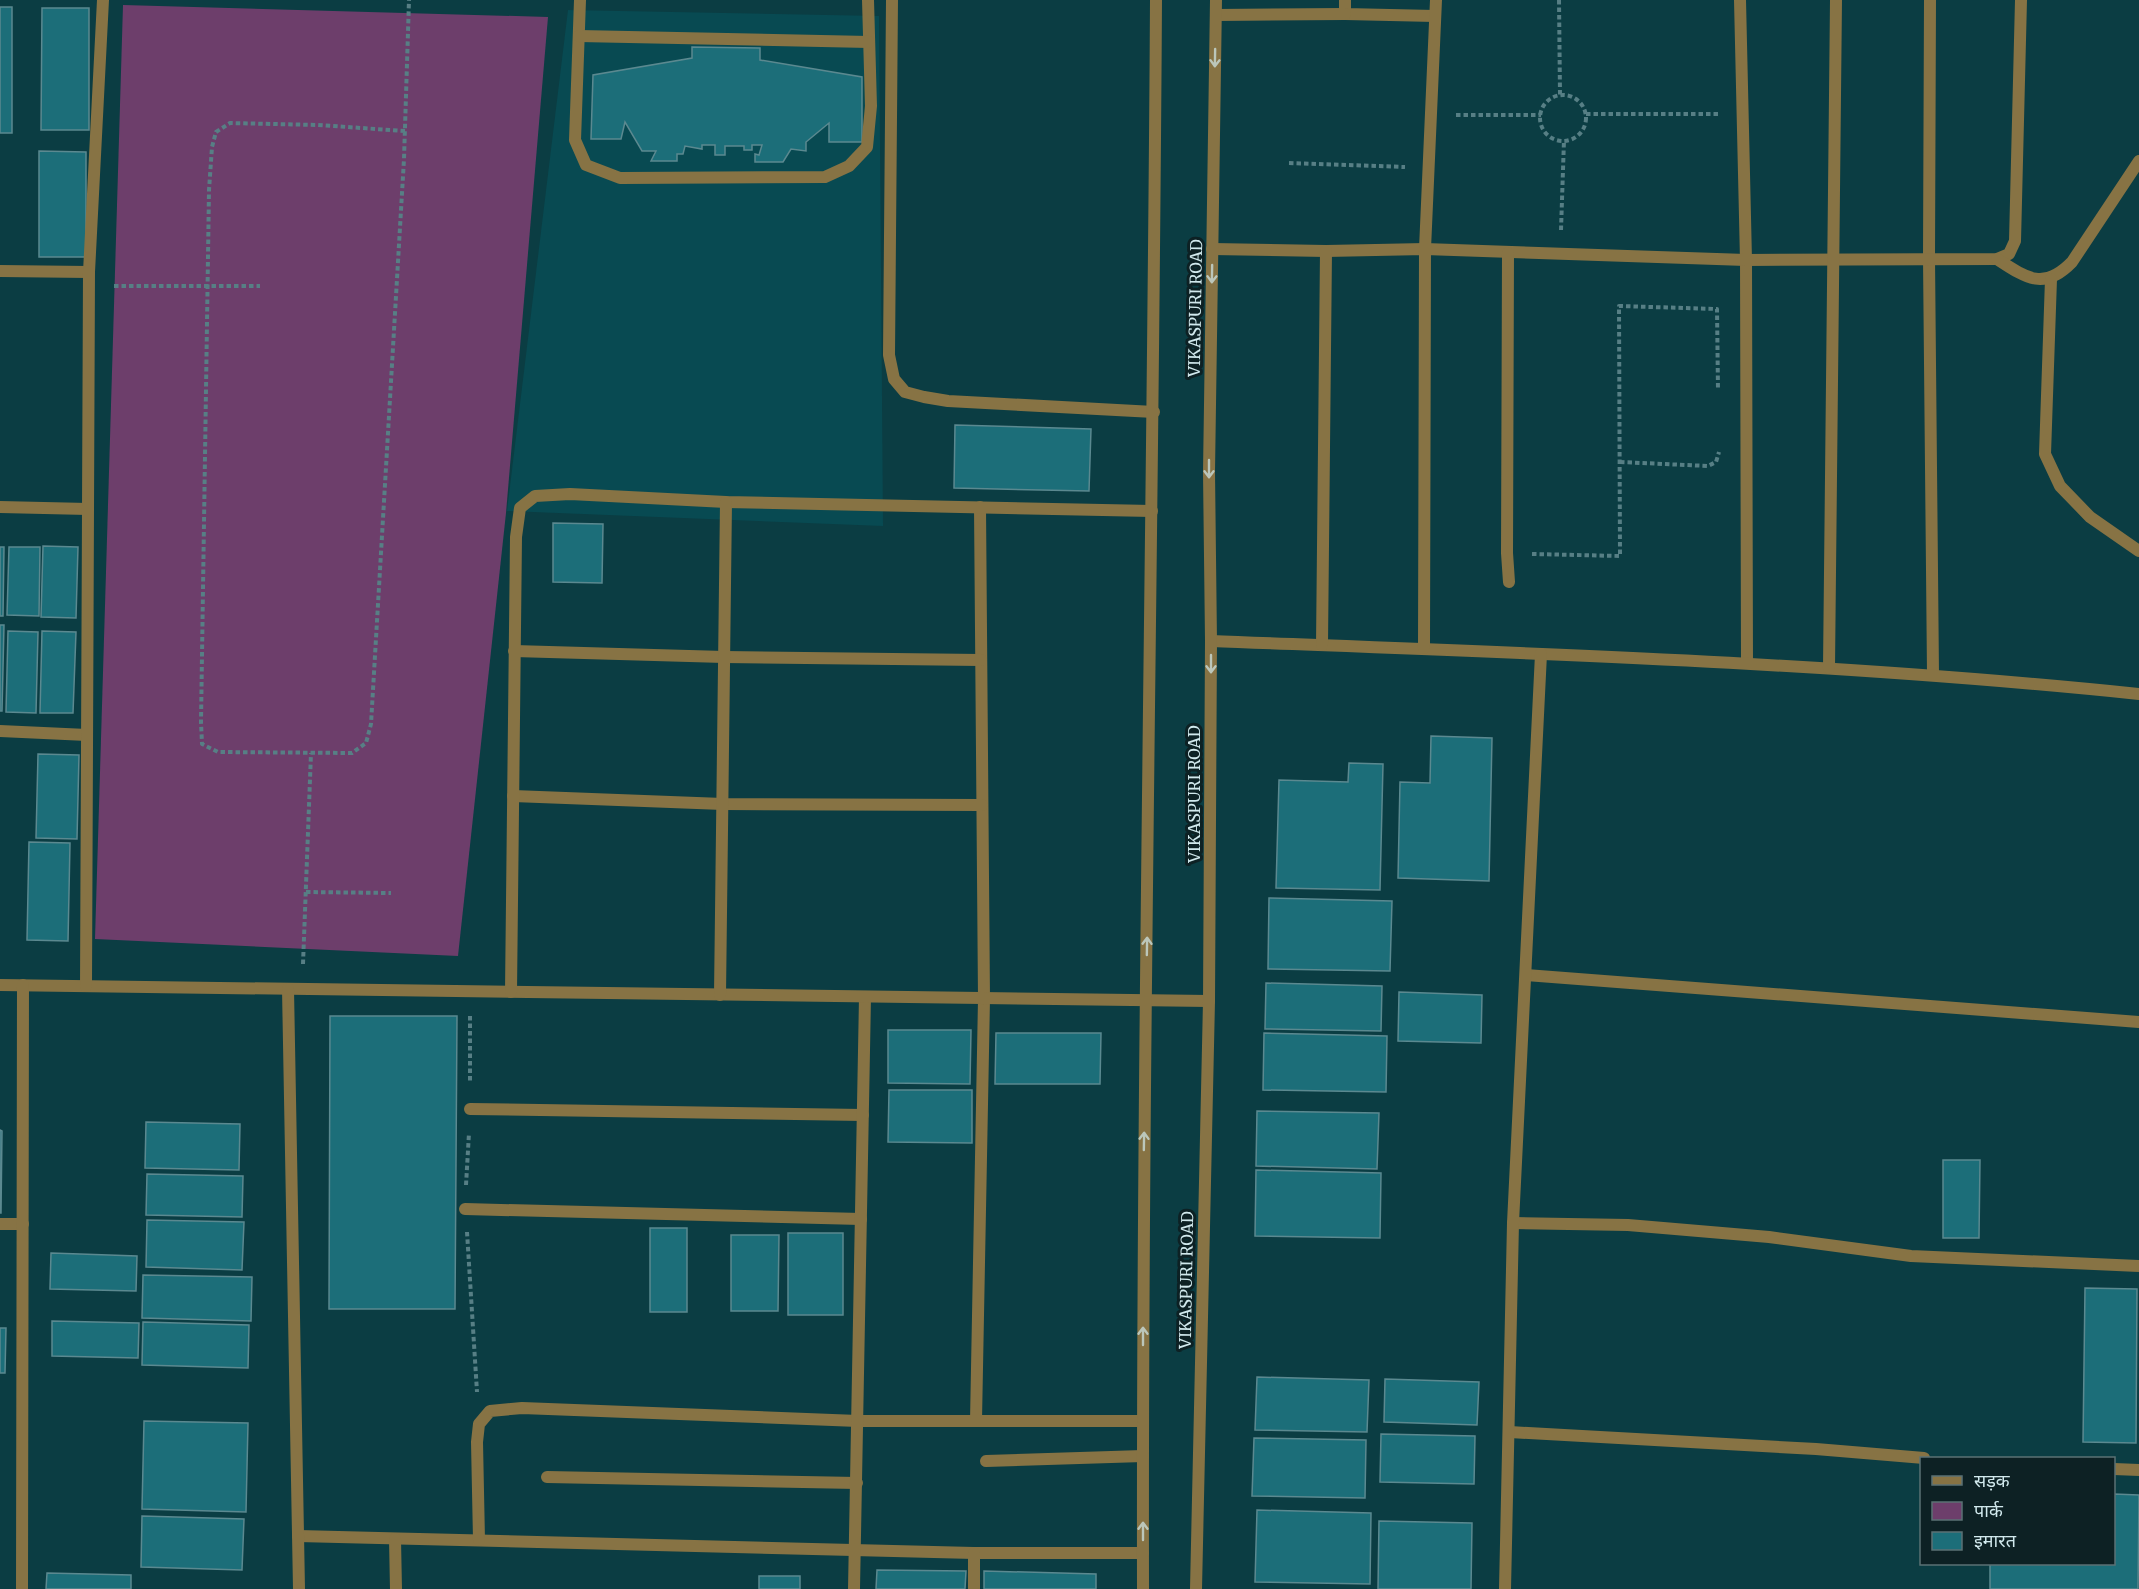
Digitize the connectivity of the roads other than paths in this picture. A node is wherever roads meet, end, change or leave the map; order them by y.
1 (102, 0) edge
2 (580, 0) edge
3 (868, 0) edge
4 (892, 0) edge
5 (1156, 0) edge
6 (1216, 0) edge
7 (1345, 0) edge
8 (1436, 0) edge
9 (1740, 0) edge
10 (1836, 0) edge
11 (1930, 0) edge
12 (2021, 0) edge
13 (1346, 14) junction
14 (1216, 15) junction
15 (1435, 16) junction
16 (579, 36) junction
17 (869, 42) junction
18 (2139, 161) edge
19 (1212, 249) junction
20 (1425, 249) junction
21 (1326, 251) junction
22 (1508, 253) junction
23 (1929, 259) junction
24 (1997, 259) junction
25 (1746, 260) junction
26 (1832, 260) junction
27 (0, 271) edge
28 (89, 272) junction
29 (2051, 279) junction
30 (1154, 412) junction
31 (726, 502) junction
32 (0, 507) edge
33 (980, 507) junction
34 (88, 509) junction
35 (1152, 511) junction
36 (2139, 551) edge
37 (1509, 582) dead end
38 (1211, 641) junction
39 (1322, 645) junction
40 (1424, 648) junction
41 (514, 651) junction
42 (1541, 654) junction
43 (724, 657) junction
44 (981, 660) junction
45 (1747, 662) junction
46 (1829, 668) junction
47 (1933, 674) junction
48 (2139, 694) edge
49 (0, 731) edge
50 (87, 735) junction
51 (513, 796) junction
52 (723, 804) junction
53 (982, 805) junction
54 (1526, 975) junction
55 (0, 985) edge
56 (23, 985) junction
57 (86, 986) junction
58 (288, 989) junction
59 (511, 992) junction
60 (720, 995) junction
61 (865, 997) junction
62 (984, 999) junction
63 (1146, 1001) junction
64 (1209, 1001) junction
65 (2139, 1022) edge
66 (471, 1109) dead end
67 (863, 1115) junction
68 (465, 1209) dead end
69 (861, 1219) junction
70 (1513, 1223) junction
71 (0, 1224) edge
72 (22, 1224) junction
73 (2139, 1266) edge
74 (858, 1421) junction
75 (976, 1421) junction
76 (1143, 1421) junction
77 (1510, 1432) junction
78 (1143, 1456) junction
79 (1920, 1458) edge
80 (986, 1461) dead end
81 (2115, 1469) edge
82 (2139, 1470) edge
83 (547, 1477) dead end
84 (857, 1483) junction
85 (298, 1536) junction
86 (395, 1539) junction
87 (478, 1540) junction
88 (855, 1549) junction
89 (974, 1552) junction
90 (1143, 1552) junction
91 (22, 1589) edge
92 (299, 1589) edge
93 (396, 1589) edge
94 (854, 1589) edge
95 (974, 1589) edge
96 (1143, 1589) edge
97 (1196, 1589) edge
98 (1505, 1589) edge

1 - 28 street
2 - 16 street
3 - 17 street
4 - 30 street
5 - 30 street
6 - 14 street, VIKASPURI ROAD
7 - 13 street
8 - 15 street
9 - 25 street
10 - 26 street
11 - 23 street
12 - 24 street
13 - 14 street
13 - 15 street
14 -> 19 street, VIKASPURI ROAD
15 - 20 street
16 - 17 street
16 - 17 street
18 - 29 street
19 - 21 street
19 -> 38 street, VIKASPURI ROAD
20 - 21 street
20 - 22 street
20 - 40 street
21 - 39 street
22 - 25 street
22 - 37 street
23 - 24 street
23 - 26 street
23 - 47 street
24 - 29 street
25 - 26 street
25 - 45 street
26 - 46 street
27 - 28 street
28 - 34 street
29 - 36 street
30 - 35 street
31 - 33 street
31 - 41 street
31 - 43 street
32 - 34 street
33 - 35 street
33 - 44 street
34 - 50 street
63 -> 35 street
38 - 39 street
38 -> 64 street, VIKASPURI ROAD
39 - 40 street
40 - 42 street
41 - 43 street
41 - 51 street
42 - 45 street
42 - 54 street
43 - 44 street
43 - 52 street
44 - 53 street
45 - 46 street
46 - 47 street
47 - 48 street
49 - 50 street
50 - 57 street
51 - 52 street
51 - 59 street
52 - 53 street
52 - 60 street
53 - 62 street
54 - 65 street
54 - 70 street
55 - 56 street
56 - 57 street
56 - 72 street
57 - 58 street
58 - 59 street
58 - 85 street
59 - 60 street
60 - 61 street
61 - 62 street
61 - 67 street
62 - 63 street
62 - 75 street
63 - 64 street
76 -> 63 street
64 - 97 street, VIKASPURI ROAD
66 - 67 street
67 - 69 street
68 - 69 street
69 - 74 street
70 - 73 street
70 - 77 street
71 - 72 street
72 - 91 street
74 - 75 street
74 - 84 street
74 - 87 street
75 - 76 street
76 - 78 street
77 - 79 street
77 - 98 street
78 - 80 street
90 -> 78 street
81 - 82 street
83 - 84 street
84 - 88 street
85 - 86 street
85 - 92 street
86 - 87 street
86 - 93 street
87 - 88 street
88 - 89 street
88 - 94 street
89 - 90 street
89 - 95 street
90 - 96 street

